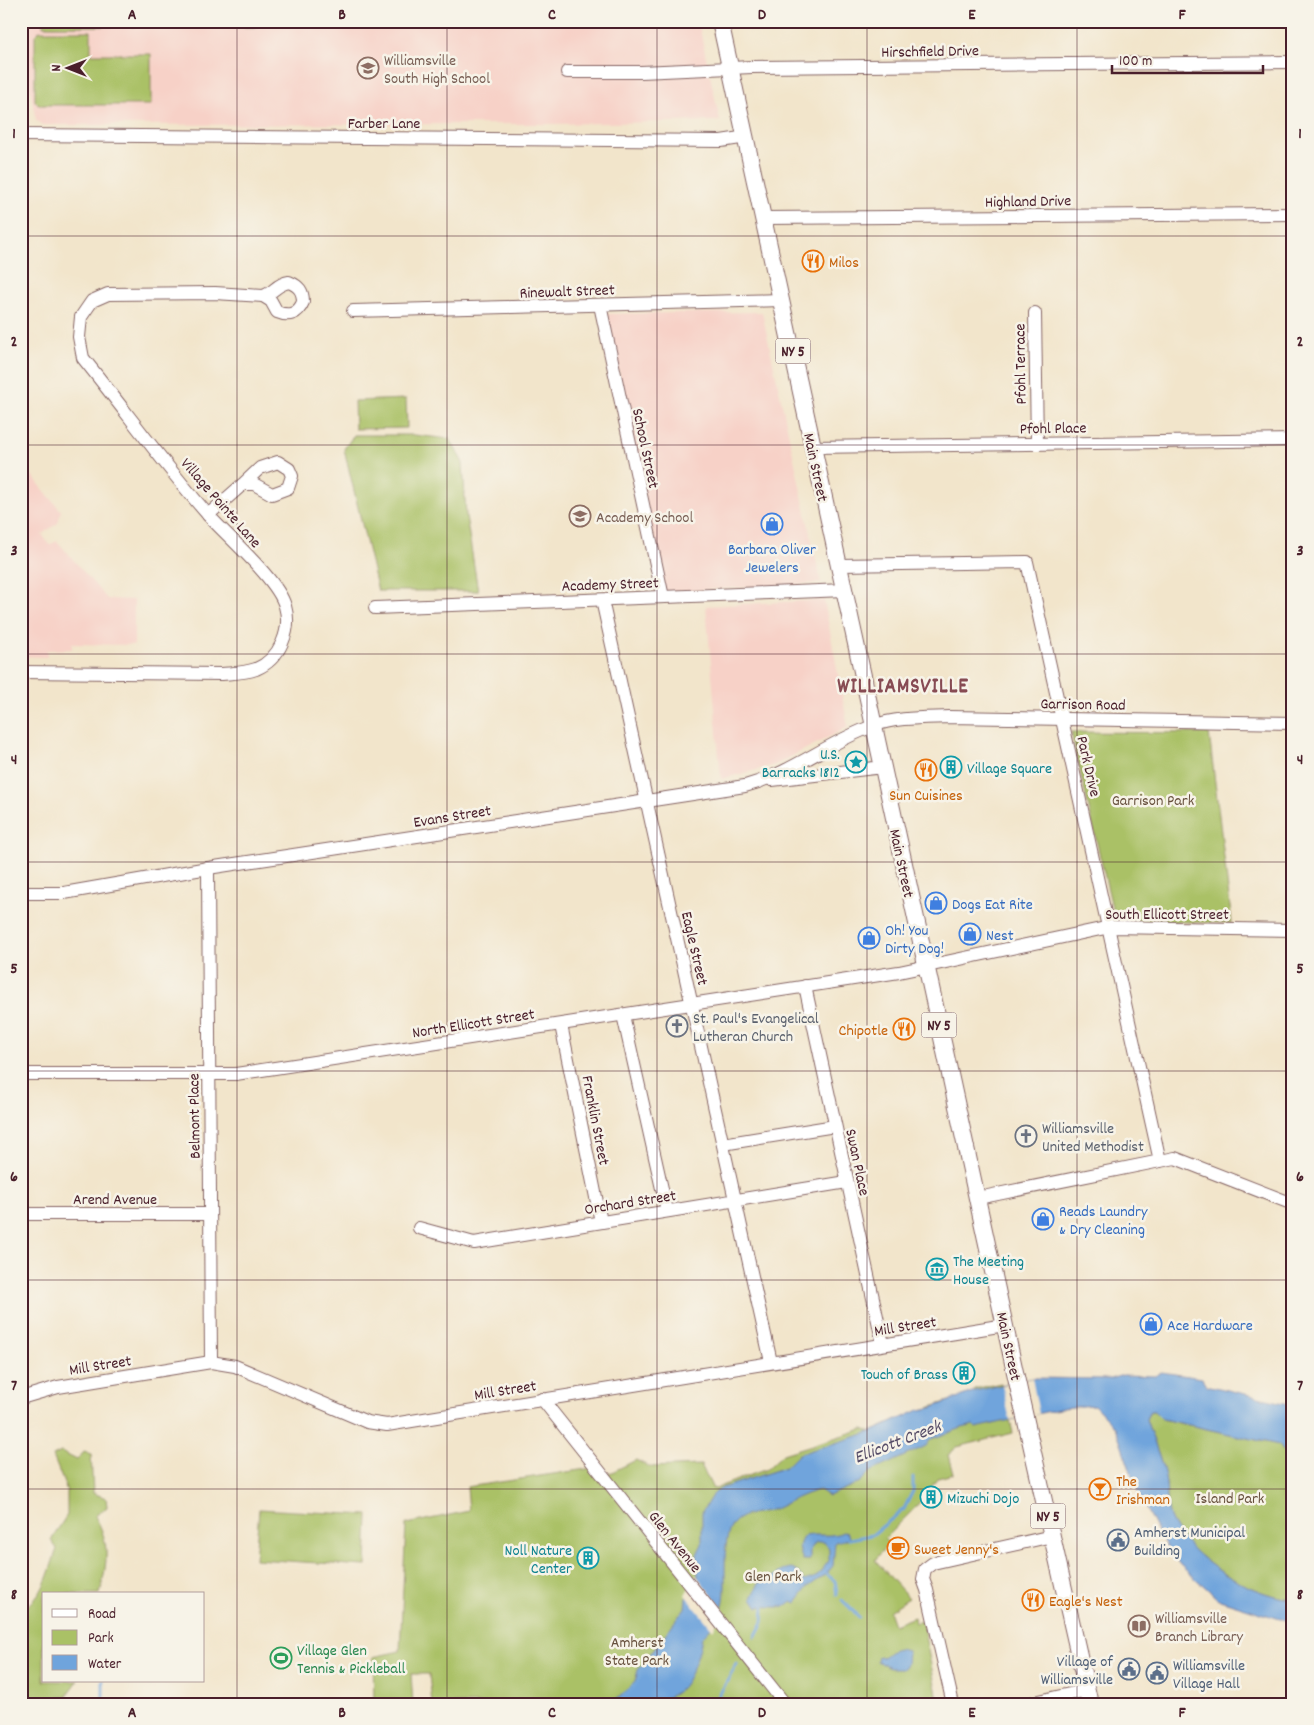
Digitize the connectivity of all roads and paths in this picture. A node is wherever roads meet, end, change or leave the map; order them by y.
1 (720, 21) edge
2 (1293, 62) edge
3 (730, 68) junction
4 (567, 72) dead end
5 (21, 135) edge
6 (747, 137) junction
7 (1293, 214) edge
8 (764, 218) junction
9 (263, 296) dead end
10 (782, 300) junction
11 (600, 305) junction
12 (353, 311) dead end
13 (1035, 313) dead end
14 (1293, 440) edge
15 (1037, 444) junction
16 (813, 447) junction
17 (243, 484) dead end
18 (208, 515) junction
19 (840, 565) junction
20 (845, 590) junction
21 (663, 597) junction
22 (602, 600) junction
23 (376, 608) dead end
24 (21, 672) edge
25 (1062, 719) junction
26 (1293, 723) edge
27 (874, 725) junction
28 (883, 767) junction
29 (767, 780) junction
30 (647, 802) junction
31 (208, 868) junction
32 (21, 893) edge
33 (1110, 927) junction
34 (1293, 930) edge
35 (926, 967) junction
36 (805, 986) junction
37 (692, 1004) junction
38 (623, 1014) junction
39 (562, 1025) junction
40 (21, 1074) edge
41 (208, 1074) junction
42 (835, 1126) junction
43 (723, 1144) junction
44 (1160, 1161) junction
45 (847, 1182) junction
46 (978, 1198) junction
47 (735, 1200) junction
48 (1293, 1204) edge
49 (667, 1211) junction
50 (21, 1214) edge
51 (210, 1214) junction
52 (601, 1222) junction
53 (419, 1228) dead end
54 (1005, 1325) junction
55 (883, 1344) junction
56 (211, 1362) junction
57 (771, 1362) junction
58 (21, 1398) edge
59 (542, 1399) junction
60 (1052, 1536) junction
61 (1088, 1697) edge
62 (785, 1704) edge
63 (953, 1704) edge
64 (1026, 1704) edge

1 - 3 main road, Main Street / NY 5
2 - 3 street, Hirschfield Drive
3 - 4 street, Hirschfield Drive
3 - 6 main road, Main Street / NY 5
5 - 6 street, Farber Lane
6 - 8 main road, Main Street / NY 5
7 - 8 street, Highland Drive
8 - 10 main road, Main Street / NY 5
9 - 18 street, Village Pointe Lane
10 - 11 street, Rinewalt Street
10 - 16 main road, Main Street / NY 5
11 - 12 street, Rinewalt Street
11 - 21 street, School Street
13 - 15 street, Pfohl Terrace
14 - 15 street, Pfohl Place
15 - 16 street, Pfohl Place
16 - 19 main road, Main Street / NY 5
17 - 18 street
18 - 24 street, Village Pointe Lane
19 - 20 main road, Main Street / NY 5
19 - 25 street, Park Drive
20 - 21 street, Academy Street
20 - 27 main road, Main Street / NY 5
21 - 22 street, Academy Street
22 - 23 street, Academy Street
22 - 30 street, Eagle Street
25 - 26 street, Garrison Road
25 - 27 street, Garrison Road
25 - 33 street, Park Drive
27 - 28 main road, Main Street / NY 5
27 - 29 street, Evans Street
28 - 29 street
28 - 35 main road, Main Street / NY 5
29 - 30 street, Evans Street
30 - 31 street, Evans Street
30 - 37 street, Eagle Street
31 - 32 street, Evans Street
31 - 41 street, Belmont Place
33 - 34 street, South Ellicott Street
33 - 35 street, South Ellicott Street
33 - 44 street, Park Drive
35 - 36 street, North Ellicott Street
35 - 46 main road, Main Street / NY 5
36 - 37 street, North Ellicott Street
36 - 42 street, Swan Place
37 - 38 street, North Ellicott Street
37 - 43 street, Eagle Street
38 - 39 street, North Ellicott Street
38 - 49 street
39 - 41 street, North Ellicott Street
39 - 52 street, Franklin Street
40 - 41 street, North Ellicott Street
41 - 51 street, Belmont Place
42 - 43 street
42 - 45 street, Swan Place
43 - 47 street, Eagle Street
44 - 46 street
44 - 48 street
45 - 47 street, Orchard Street
45 - 55 street, Swan Place
46 - 54 main road, Main Street / NY 5
47 - 49 street, Orchard Street
47 - 57 street, Eagle Street
49 - 52 street, Orchard Street
50 - 51 street, Arend Avenue
51 - 56 street, Belmont Place
52 - 53 street, Orchard Street
54 - 55 street, Mill Street
54 - 60 main road, Main Street / NY 5
55 - 57 street, Mill Street
56 - 58 street, Mill Street
56 - 59 street, Mill Street
57 - 59 street, Mill Street
59 - 62 street, Glen Avenue
60 - 61 main road, Main Street / NY 5
60 - 63 street
61 - 64 street

